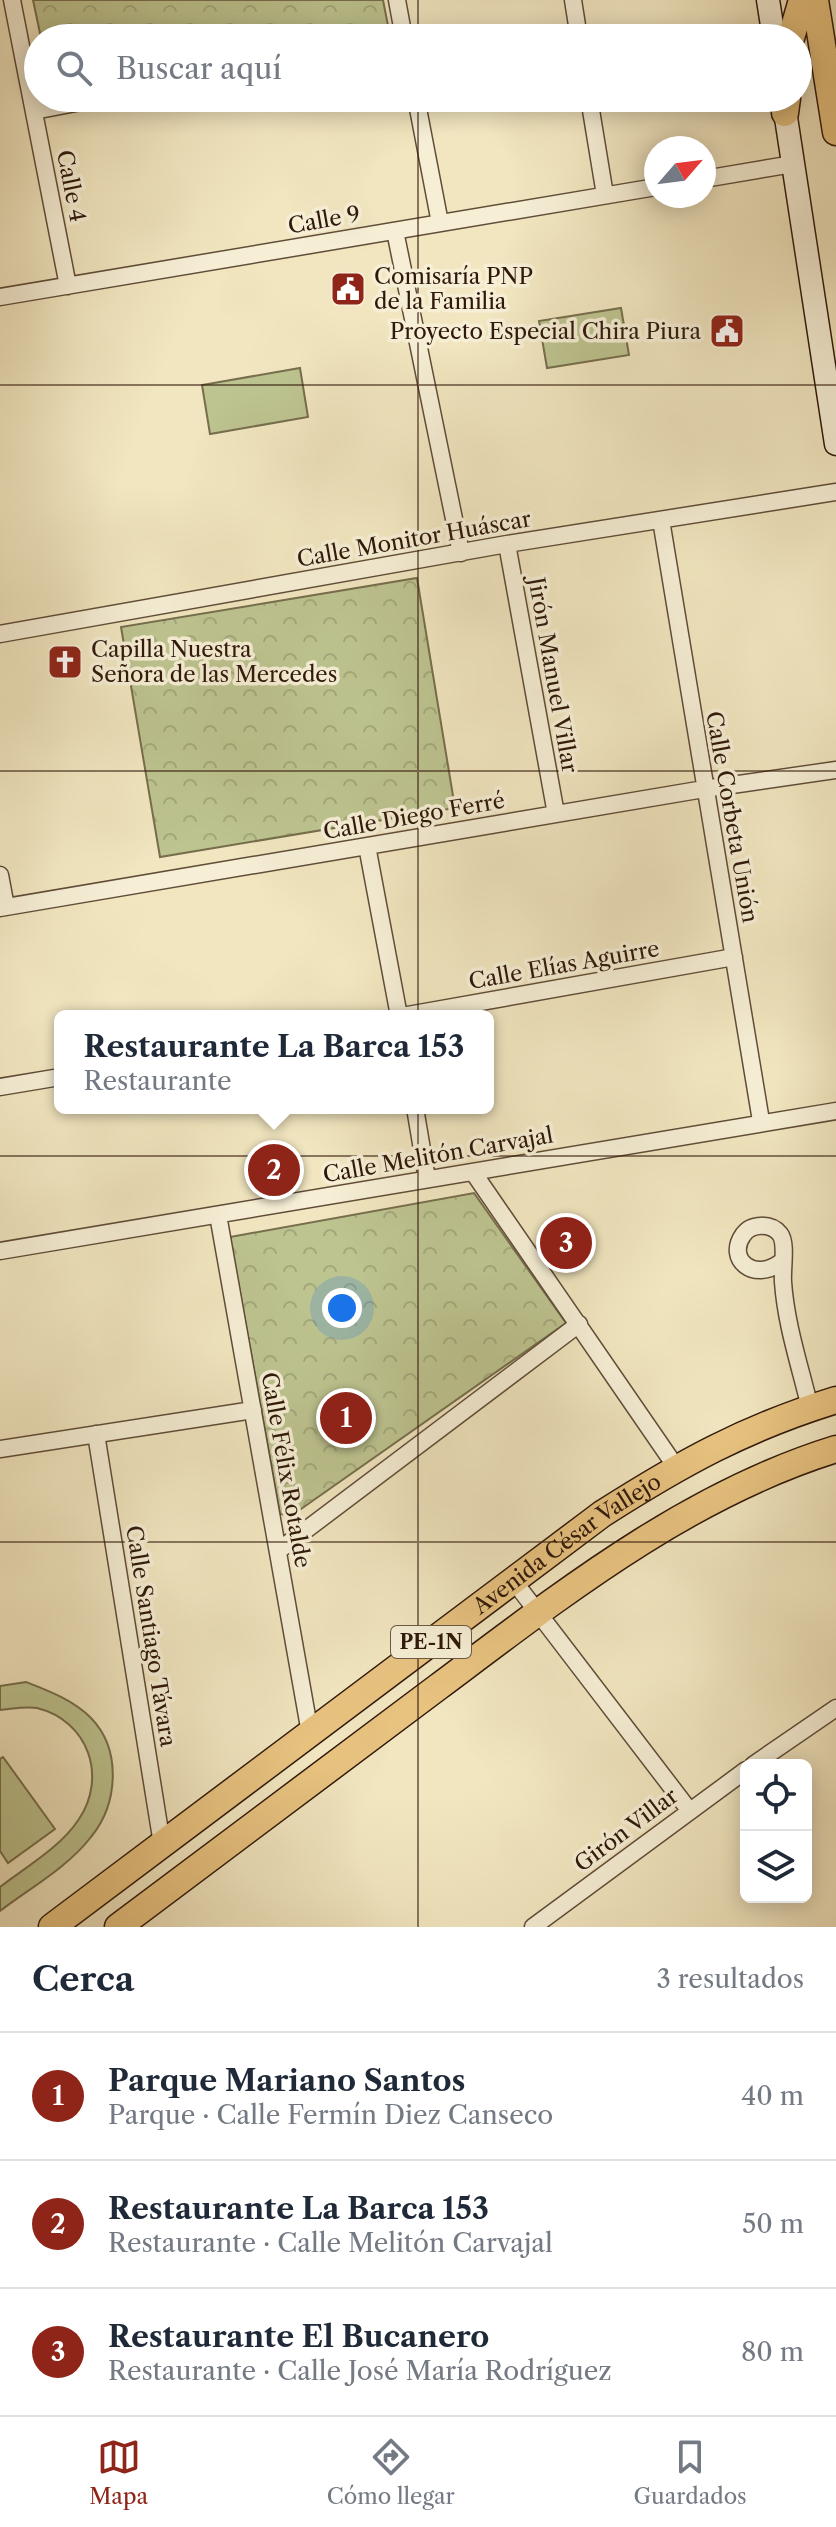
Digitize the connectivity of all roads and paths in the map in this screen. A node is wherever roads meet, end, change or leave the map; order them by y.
1 (12, 0) edge
2 (397, 0) edge
3 (573, 0) edge
4 (768, 0) edge
5 (802, 0) edge
6 (815, 0) edge
7 (401, 24) edge
8 (577, 24) edge
9 (772, 24) edge
10 (795, 24) edge
11 (24, 61) edge
12 (34, 112) edge
13 (419, 112) edge
14 (591, 112) edge
15 (786, 112) edge
16 (836, 132) edge
17 (793, 164) junction
18 (716, 177) edge
19 (644, 189) edge
20 (605, 195) junction
21 (440, 223) junction
22 (395, 231) junction
23 (68, 286) junction
24 (0, 297) edge
25 (836, 444) edge
26 (836, 492) edge
27 (661, 520) junction
28 (507, 544) junction
29 (461, 553) junction
30 (0, 634) edge
31 (836, 770) edge
32 (704, 789) junction
33 (556, 814) junction
34 (367, 846) junction
35 (0, 875) edge
36 (3, 908) edge
37 (734, 957) junction
38 (399, 1010) edge
39 (434, 1010) edge
40 (54, 1078) edge
41 (0, 1087) edge
42 (836, 1111) edge
43 (416, 1114) edge
44 (761, 1121) junction
45 (473, 1172) junction
46 (427, 1179) junction
47 (218, 1215) junction
48 (0, 1251) edge
49 (781, 1262) dead end
50 (579, 1324) junction
51 (836, 1400) edge
52 (810, 1408) junction
53 (253, 1410) junction
54 (96, 1434) junction
55 (0, 1449) edge
56 (836, 1449) edge
57 (676, 1467) junction
58 (278, 1551) junction
59 (513, 1580) junction
60 (538, 1612) junction
61 (836, 1708) edge
62 (310, 1733) junction
63 (762, 1759) edge
64 (740, 1774) edge
65 (689, 1810) junction
66 (162, 1844) junction
67 (52, 1927) edge
68 (118, 1927) edge
69 (533, 1927) edge

1 - 11 street, Calle 4
2 - 7 street
3 - 8 street
4 - 9 main road
5 - 10 main road
6 - 16 main road
12 - 23 street, Calle 4
13 - 21 street
14 - 20 street
15 - 17 main road
17 - 18 street
17 - 25 main road
19 - 20 street, Calle 9
20 - 21 street, Calle 9
21 - 22 street, Calle 9
22 - 23 street, Calle 9
22 - 29 street
23 - 24 street, Calle 9
26 - 27 street, Calle Monitor Huáscar
27 - 28 street, Calle Monitor Huáscar
27 - 32 street, Calle Corbeta Unión
28 - 29 street, Calle Monitor Huáscar
28 - 33 street, Jirón Manuel Villar
29 - 30 street, Calle Monitor Huáscar
31 - 32 street, Calle Diego Ferré
32 - 33 street, Calle Diego Ferré
32 - 37 street, Calle Corbeta Unión
33 - 34 street, Calle Diego Ferré
34 - 36 street, Calle Diego Ferré
34 - 38 street
35 - 36 street
37 - 39 street, Calle Elías Aguirre
37 - 44 street, Calle Corbeta Unión
40 - 41 street
42 - 44 street, Calle Melitón Carvajal
43 - 46 street
44 - 45 street, Calle Melitón Carvajal
45 - 46 street, Calle Melitón Carvajal
45 - 50 street
46 - 47 street, Calle Melitón Carvajal
47 - 48 street, Calle Melitón Carvajal
47 - 53 street, Calle Félix Rotalde
49 - 52 street
50 - 57 street
50 - 58 street
51 - 52 main road, Avenida César Vallejo / PE-1N
52 - 57 main road, Avenida César Vallejo / PE-1N
53 - 54 street
53 - 58 street, Calle Félix Rotalde
54 - 55 street
54 - 66 street, Calle Santiago Távara
56 - 60 main road, Avenida César Vallejo / PE-1N
57 - 59 main road, Avenida César Vallejo / PE-1N
58 - 62 street, Calle Félix Rotalde
59 - 60 street
59 - 62 main road, Avenida César Vallejo / PE-1N
60 - 65 street
60 - 68 main road, Avenida César Vallejo / PE-1N
61 - 63 street
62 - 66 main road, Avenida César Vallejo / PE-1N
64 - 65 street, Girón Villar
65 - 69 street, Girón Villar
66 - 67 main road, Avenida César Vallejo / PE-1N

